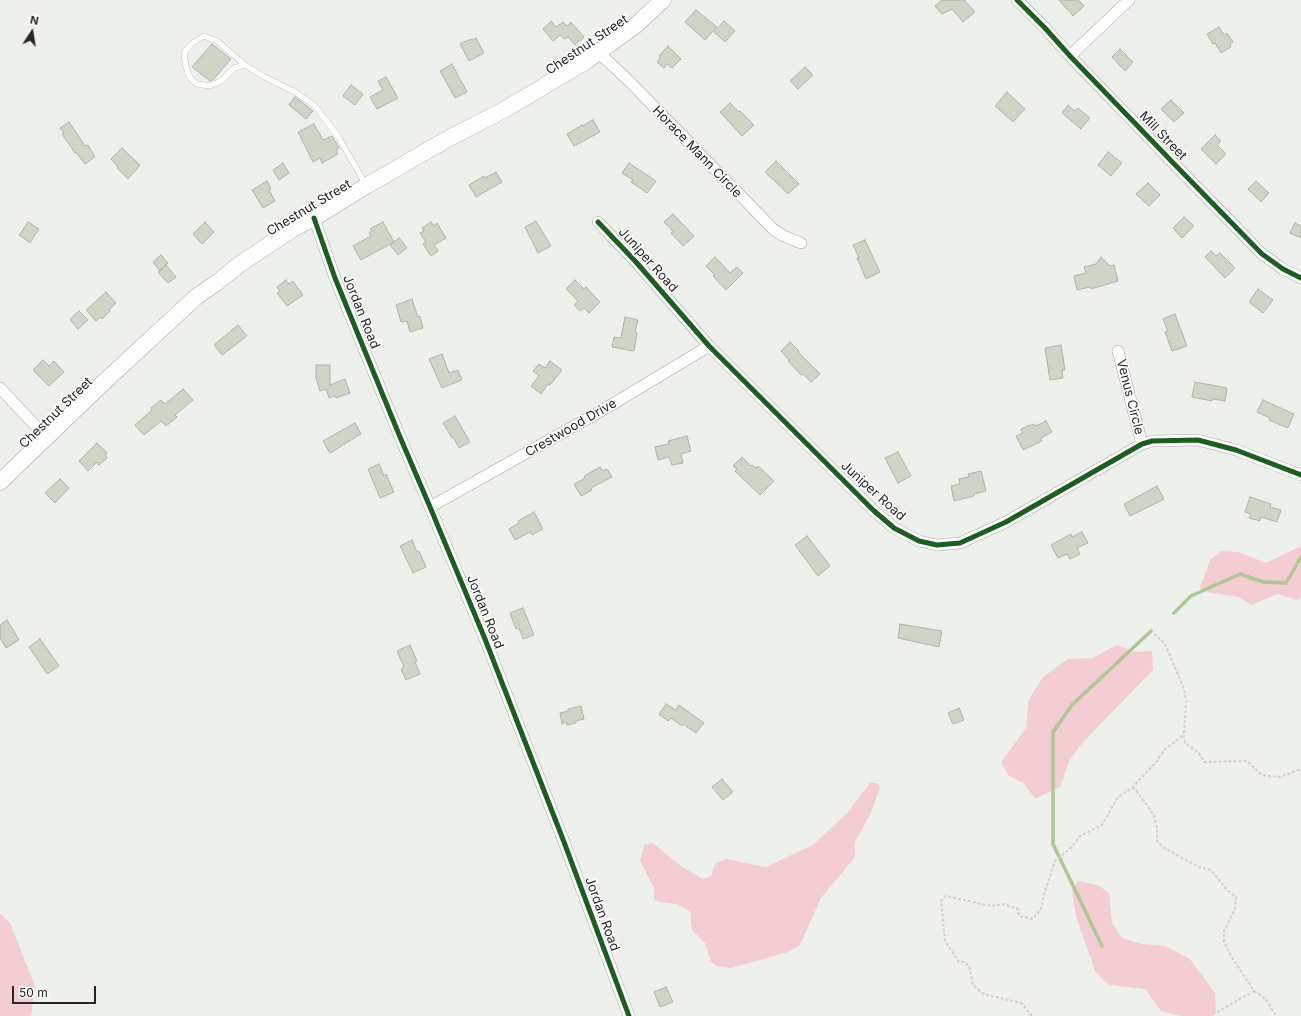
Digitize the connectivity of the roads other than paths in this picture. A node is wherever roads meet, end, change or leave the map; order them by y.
1 (663, 0) edge
2 (1017, 0) edge
3 (1129, 0) edge
4 (599, 53) junction
5 (1070, 56) junction
6 (245, 64) junction
7 (366, 186) junction
8 (314, 218) junction
9 (598, 222) dead end
10 (801, 243) dead end
11 (1301, 278) edge
12 (710, 346) junction
13 (1118, 351) dead end
14 (0, 388) edge
15 (46, 437) junction
16 (1142, 444) junction
17 (1301, 475) edge
18 (0, 482) edge
19 (430, 507) junction
20 (629, 1016) edge

1 - 4 main road, Chestnut Street
2 - 5 street, Mill Street
3 - 5 street
4 - 7 main road, Chestnut Street
4 - 10 street, Horace Mann Circle
5 - 11 street, Mill Street
6 - 6 lane
6 - 7 lane
7 - 8 main road, Chestnut Street
8 - 15 main road, Chestnut Street
8 - 19 street, Jordan Road
9 - 12 street, Juniper Road
12 - 16 street, Juniper Road
12 - 19 street, Crestwood Drive
13 - 16 street, Venus Circle
14 - 15 street
15 - 18 main road, Chestnut Street
16 - 17 street, Juniper Road
19 - 20 street, Jordan Road

